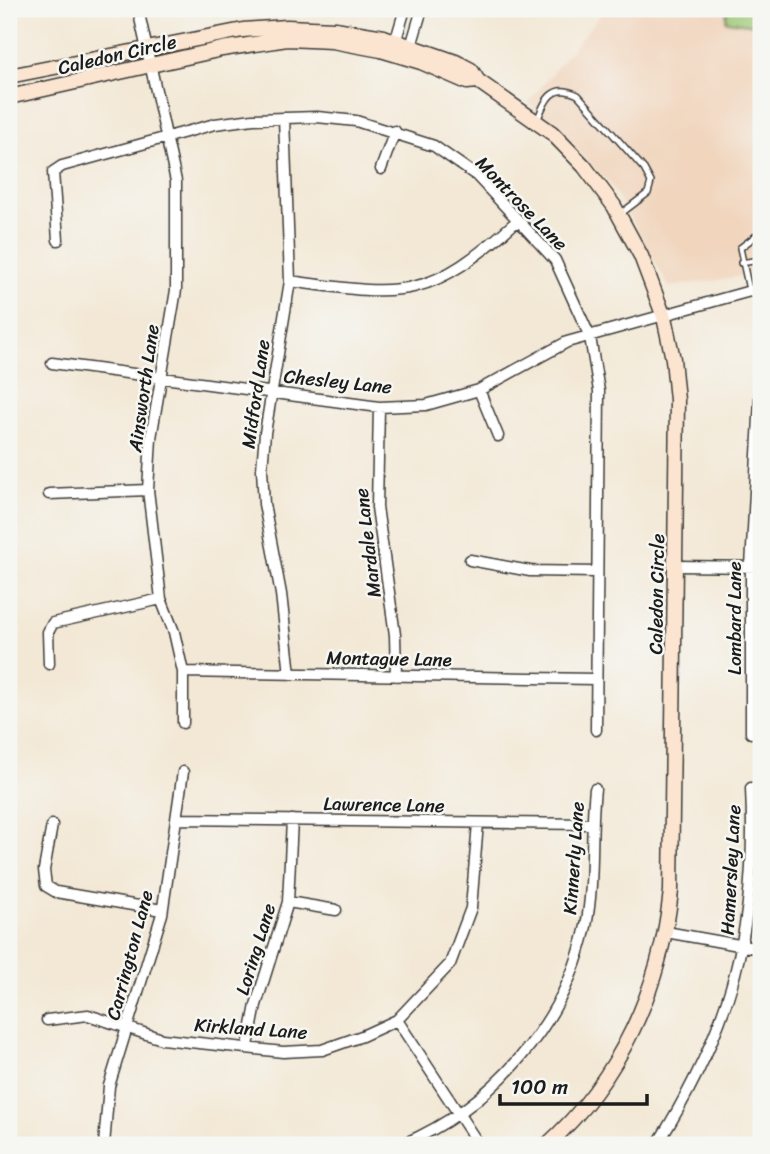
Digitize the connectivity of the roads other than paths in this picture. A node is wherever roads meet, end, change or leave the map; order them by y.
1 (138, 9) edge
2 (405, 9) edge
3 (422, 9) edge
4 (394, 46) junction
5 (410, 51) junction
6 (150, 58) junction
7 (9, 76) edge
8 (9, 97) edge
9 (284, 118) junction
10 (537, 121) junction
11 (395, 131) junction
12 (168, 137) junction
13 (381, 169) dead end
14 (619, 215) junction
15 (518, 220) junction
16 (761, 232) edge
17 (58, 240) dead end
18 (754, 261) dead end
19 (741, 263) junction
20 (290, 281) junction
21 (761, 288) edge
22 (749, 292) junction
23 (664, 317) junction
24 (590, 337) junction
25 (52, 363) dead end
26 (160, 378) junction
27 (761, 380) edge
28 (479, 390) junction
29 (271, 391) junction
30 (379, 407) junction
31 (498, 436) dead end
32 (148, 490) junction
33 (49, 495) dead end
34 (470, 560) dead end
35 (675, 566) junction
36 (756, 567) edge
37 (596, 572) junction
38 (161, 600) junction
39 (49, 664) dead end
40 (183, 672) junction
41 (290, 674) junction
42 (396, 676) junction
43 (595, 679) junction
44 (756, 687) edge
45 (183, 723) dead end
46 (596, 730) dead end
47 (751, 733) dead end
48 (183, 772) dead end
49 (751, 788) dead end
50 (595, 789) dead end
51 (177, 819) junction
52 (292, 820) junction
53 (478, 823) junction
54 (591, 824) junction
55 (52, 825) dead end
56 (757, 832) edge
57 (288, 902) junction
58 (162, 910) junction
59 (336, 910) dead end
60 (666, 932) junction
61 (743, 946) junction
62 (761, 949) edge
63 (47, 1020) dead end
64 (397, 1020) junction
65 (128, 1026) junction
66 (248, 1046) junction
67 (459, 1115) junction
68 (104, 1145) edge
69 (401, 1145) edge
70 (479, 1145) edge
71 (547, 1145) edge
72 (657, 1145) edge

1 - 6 street, Ainsworth Lane
2 - 4 street
3 - 5 street
4 - 5 street, Caledon Circle
4 - 6 street, Caledon Circle
5 - 10 street, Caledon Circle
6 - 7 street, Caledon Circle
6 - 8 street, Caledon Circle
6 - 12 street, Ainsworth Lane
9 - 11 street, Montrose Lane
9 - 12 street, Montrose Lane
9 - 20 street, Midford Lane
10 - 14 street, Caledon Circle
10 - 14 lane
11 - 13 street
11 - 15 street, Montrose Lane
12 - 17 street, Montrose Lane
12 - 26 street, Ainsworth Lane
14 - 23 street, Caledon Circle
15 - 20 street
15 - 24 street, Montrose Lane
16 - 19 lane
18 - 19 lane
19 - 22 lane
20 - 29 street, Midford Lane
21 - 22 street, Chesley Lane
22 - 23 street, Chesley Lane
23 - 24 street, Chesley Lane
23 - 35 street, Caledon Circle
24 - 28 street, Chesley Lane
24 - 37 street, Montrose Lane
25 - 26 street, Chesley Lane
26 - 29 street, Chesley Lane
26 - 32 street, Ainsworth Lane
27 - 36 street, Lombard Lane
28 - 30 street, Chesley Lane
28 - 31 street
29 - 30 street, Chesley Lane
29 - 41 street, Midford Lane
30 - 42 street, Mardale Lane
32 - 33 street
32 - 38 street, Ainsworth Lane
34 - 37 street
35 - 36 street
35 - 60 street, Caledon Circle
36 - 44 street, Lombard Lane
37 - 43 street, Montrose Lane
38 - 39 street
38 - 40 street, Ainsworth Lane
40 - 41 street, Montague Lane
40 - 45 street, Ainsworth Lane
41 - 42 street, Montague Lane
42 - 43 street, Montague Lane
43 - 46 street, Montrose Lane
44 - 47 street, Lombard Lane
48 - 51 street, Carrington Lane
49 - 56 street, Hamersley Lane
50 - 54 street, Kinnerly Lane
51 - 52 street, Lawrence Lane
51 - 58 street, Carrington Lane
52 - 53 street, Lawrence Lane
52 - 57 street, Loring Lane
53 - 54 street, Lawrence Lane
53 - 64 street, Kirkland Lane
54 - 67 street, Kinnerly Lane
55 - 58 street
56 - 61 street, Hamersley Lane
57 - 59 street
57 - 66 street, Loring Lane
58 - 65 street, Carrington Lane
60 - 61 street
60 - 71 street, Caledon Circle
61 - 62 street
61 - 72 street, Hamersley Lane
63 - 65 street, Kirkland Lane
64 - 66 street, Kirkland Lane
64 - 67 street
65 - 66 street, Kirkland Lane
65 - 68 street, Carrington Lane
67 - 69 street, Kinnerly Lane
67 - 70 street

